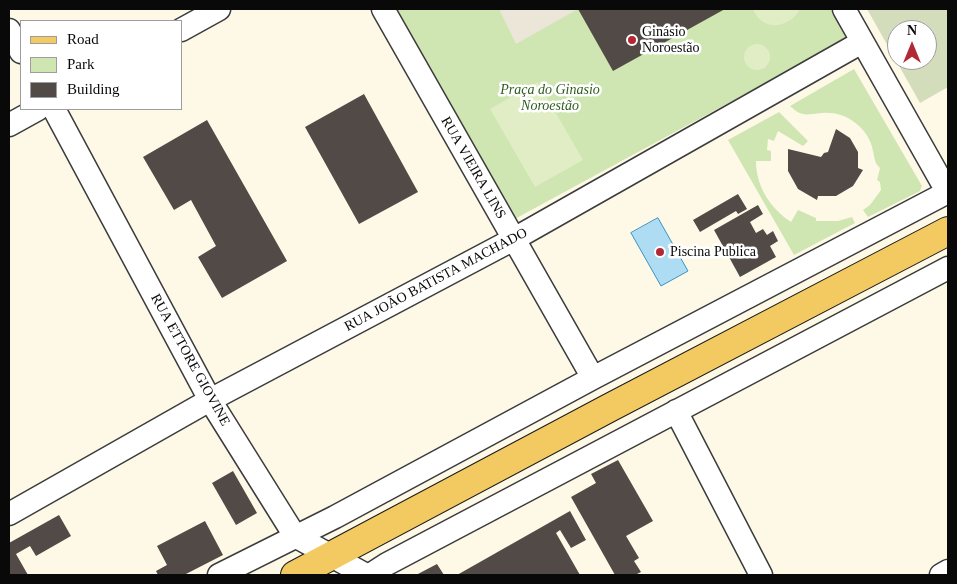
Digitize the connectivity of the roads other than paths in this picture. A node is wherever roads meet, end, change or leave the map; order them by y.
1 (219, 9) edge
2 (383, 9) edge
3 (844, 9) edge
4 (182, 29) edge
5 (9, 30) edge
6 (862, 42) junction
7 (20, 50) edge
8 (36, 110) edge
9 (55, 110) edge
10 (9, 125) edge
11 (948, 192) edge
12 (948, 230) edge
13 (514, 239) junction
14 (948, 268) edge
15 (593, 378) junction
16 (210, 400) junction
17 (676, 411) junction
18 (9, 514) edge
19 (295, 536) junction
20 (332, 556) junction
21 (948, 571) edge
22 (219, 575) edge
23 (295, 575) edge
24 (366, 575) edge
25 (370, 575) edge
26 (761, 575) edge
27 (941, 575) edge

1 - 4 street
2 - 13 street, RUA VIEIRA LINS
3 - 6 street
5 - 7 street
6 - 11 street
6 - 13 street, RUA JOÃO BATISTA MACHADO
8 - 10 street
9 - 16 street, RUA ETTORE GIOVINE
11 - 15 street
12 - 20 main road
13 - 15 street, RUA VIEIRA LINS
13 - 16 street, RUA JOÃO BATISTA MACHADO
14 - 17 street
15 - 19 street
16 - 18 street, RUA JOÃO BATISTA MACHADO
16 - 19 street, RUA ETTORE GIOVINE
17 - 25 street
17 - 26 street
19 - 20 street, RUA ETTORE GIOVINE
19 - 22 street
20 - 23 main road
20 - 24 street, RUA ETTORE GIOVINE
21 - 27 street

